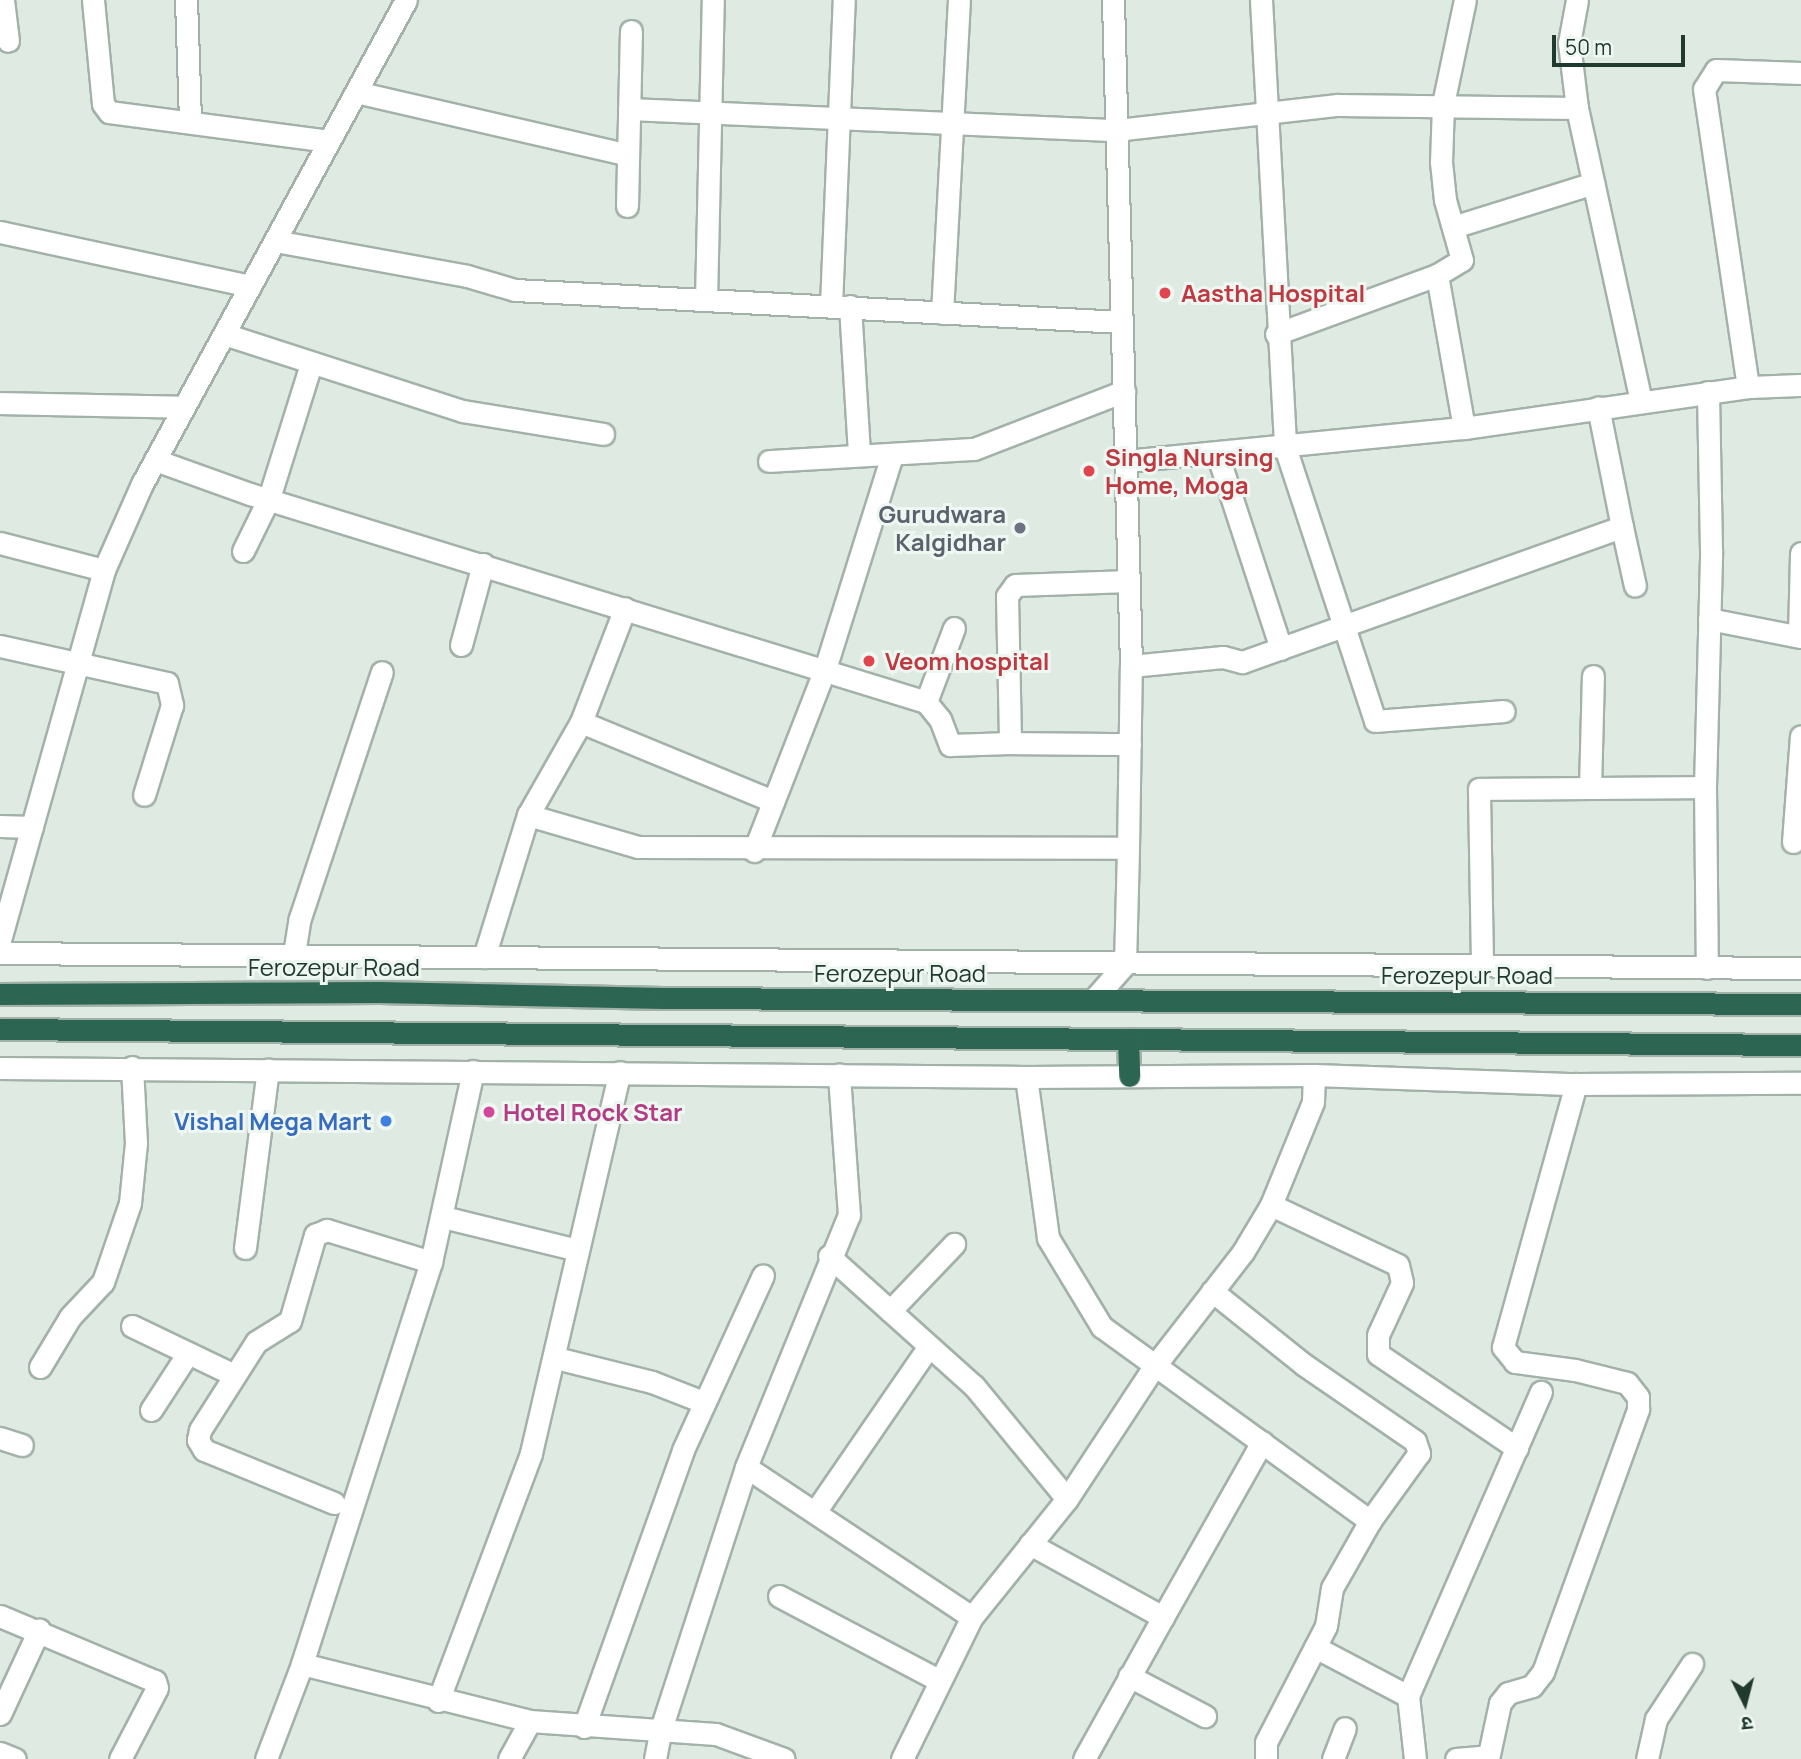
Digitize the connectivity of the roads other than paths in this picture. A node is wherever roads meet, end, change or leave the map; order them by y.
1 (93, 0) edge
2 (186, 0) edge
3 (406, 0) edge
4 (713, 0) edge
5 (844, 0) edge
6 (959, 0) edge
7 (1114, 0) edge
8 (1261, 0) edge
9 (1465, 0) edge
10 (1577, 0) edge
11 (3, 10) edge
12 (631, 31) dead end
13 (8, 41) dead end
14 (1801, 73) edge
15 (356, 92) junction
16 (1443, 104) junction
17 (629, 108) junction
18 (1577, 108) junction
19 (710, 112) junction
20 (1268, 112) junction
21 (838, 118) junction
22 (190, 120) junction
23 (954, 123) junction
24 (1117, 130) junction
25 (329, 141) junction
26 (628, 155) junction
27 (1594, 183) junction
28 (627, 205) dead end
29 (1453, 227) junction
30 (0, 232) edge
31 (275, 241) junction
32 (1437, 275) junction
33 (250, 286) junction
34 (706, 300) junction
35 (841, 306) junction
36 (942, 313) junction
37 (1122, 322) junction
38 (224, 334) junction
39 (1276, 334) junction
40 (311, 364) junction
41 (1801, 385) edge
42 (1748, 387) junction
43 (1124, 391) junction
44 (1708, 392) junction
45 (1641, 401) junction
46 (0, 403) edge
47 (184, 407) junction
48 (1598, 407) junction
49 (1464, 428) junction
50 (603, 435) dead end
51 (1285, 447) junction
52 (1217, 453) junction
53 (859, 455) junction
54 (892, 455) junction
55 (155, 460) junction
56 (769, 461) dead end
57 (1126, 461) junction
58 (269, 498) junction
59 (1622, 527) junction
60 (0, 543) edge
61 (243, 551) dead end
62 (1801, 552) edge
63 (483, 564) junction
64 (104, 570) junction
65 (1129, 582) junction
66 (1635, 586) dead end
67 (625, 608) junction
68 (1709, 619) junction
69 (954, 628) dead end
70 (1346, 628) junction
71 (1800, 636) edge
72 (461, 645) dead end
73 (0, 646) edge
74 (1281, 649) junction
75 (79, 661) junction
76 (1131, 666) junction
77 (825, 669) junction
78 (382, 671) dead end
79 (1593, 676) dead end
80 (926, 702) junction
81 (1504, 711) dead end
82 (581, 722) junction
83 (1801, 736) edge
84 (1010, 743) junction
85 (1130, 744) junction
86 (1704, 787) junction
87 (1590, 788) junction
88 (144, 795) dead end
89 (773, 801) junction
90 (528, 815) junction
91 (0, 826) edge
92 (32, 827) junction
93 (1793, 842) dead end
94 (1128, 848) junction
95 (754, 850) junction
96 (0, 940) edge
97 (0, 953) edge
98 (294, 954) junction
99 (484, 957) junction
100 (1125, 964) junction
101 (1482, 964) junction
102 (1707, 968) junction
103 (1801, 968) edge
104 (0, 994) edge
105 (1095, 998) junction
106 (1801, 1004) edge
107 (0, 1029) edge
108 (1128, 1039) junction
109 (1801, 1045) edge
110 (132, 1067) junction
111 (0, 1068) edge
112 (268, 1069) junction
113 (472, 1071) junction
114 (620, 1072) junction
115 (839, 1074) junction
116 (1314, 1075) junction
117 (1129, 1076) junction
118 (1026, 1077) junction
119 (1801, 1083) edge
120 (1576, 1084) junction
121 (1271, 1205) junction
122 (443, 1217) junction
123 (954, 1244) dead end
124 (245, 1248) dead end
125 (577, 1250) junction
126 (829, 1256) junction
127 (431, 1262) junction
128 (762, 1275) dead end
129 (1212, 1291) junction
130 (890, 1311) junction
131 (132, 1326) dead end
132 (929, 1346) junction
133 (188, 1353) junction
134 (556, 1358) junction
135 (40, 1367) dead end
136 (1153, 1368) junction
137 (232, 1374) junction
138 (1541, 1392) dead end
139 (704, 1402) junction
140 (151, 1410) dead end
141 (0, 1438) edge
142 (1262, 1442) junction
143 (22, 1445) dead end
144 (1517, 1448) junction
145 (747, 1467) junction
146 (1067, 1499) junction
147 (334, 1503) dead end
148 (816, 1512) junction
149 (1370, 1521) junction
150 (1030, 1544) junction
151 (779, 1596) dead end
152 (0, 1616) edge
153 (972, 1617) junction
154 (1163, 1617) junction
155 (38, 1630) junction
156 (1315, 1647) junction
157 (302, 1664) junction
158 (1692, 1664) dead end
159 (1129, 1676) junction
160 (940, 1681) junction
161 (1408, 1696) junction
162 (438, 1701) junction
163 (0, 1714) edge
164 (1205, 1716) dead end
165 (530, 1721) junction
166 (584, 1727) junction
167 (661, 1728) junction
168 (1345, 1728) dead end
169 (0, 1753) edge
170 (1488, 1758) edge
171 (15, 1759) edge
172 (120, 1759) edge
173 (266, 1759) edge
174 (509, 1759) edge
175 (655, 1759) edge
176 (784, 1759) edge
177 (902, 1759) edge
178 (1084, 1759) edge
179 (1266, 1759) edge
180 (1333, 1759) edge
181 (1415, 1759) edge
182 (1456, 1759) edge
183 (1647, 1759) edge

1 - 22 street
2 - 22 street
3 - 15 street
4 - 19 street
5 - 21 street
6 - 23 street
7 - 24 street
8 - 20 street
9 - 16 street
10 - 18 street
11 - 13 street
12 - 17 street
14 - 42 street
15 - 25 street
15 - 26 street
16 - 18 street
16 - 20 street
16 - 29 street
17 - 19 street
17 - 26 street
18 - 27 street
19 - 21 street
19 - 34 street
20 - 24 street
20 - 39 street
21 - 23 street
21 - 35 street
22 - 25 street
23 - 24 street
23 - 36 street
24 - 37 street
25 - 31 street
26 - 28 street
27 - 29 street
27 - 45 street
29 - 32 street
30 - 33 street
31 - 33 street
31 - 34 street
32 - 39 street
32 - 49 street
33 - 38 street
34 - 35 street
35 - 36 street
35 - 53 street
36 - 37 street
37 - 43 street
38 - 40 street
38 - 47 street
39 - 51 street
40 - 50 street
40 - 58 street
41 - 42 street
42 - 44 street
43 - 54 street
43 - 57 street
44 - 45 street
44 - 68 street
45 - 48 street
46 - 47 street
47 - 55 street
48 - 49 street
48 - 59 street
49 - 51 street
51 - 52 street
51 - 70 street
52 - 57 street
52 - 74 street
53 - 54 street
53 - 56 street
54 - 77 street
55 - 58 street
55 - 64 street
57 - 65 street
58 - 61 street
58 - 63 street
59 - 66 street
59 - 70 street
60 - 64 street
62 - 71 street
63 - 67 street
63 - 72 street
64 - 75 street
65 - 76 street
65 - 84 street
67 - 77 street
67 - 82 street
68 - 71 street
68 - 86 street
69 - 80 street
70 - 74 street
70 - 81 street
73 - 75 street
74 - 76 street
75 - 88 street
75 - 92 street
76 - 85 street
77 - 80 street
77 - 89 street
78 - 98 street
79 - 87 street
80 - 84 street
82 - 89 street
82 - 90 street
83 - 93 street
84 - 85 street
85 - 94 street
86 - 87 street
86 - 102 street
87 - 101 street
89 - 95 street
90 - 95 street
90 - 99 street
91 - 92 street
92 - 96 street
94 - 95 street
94 - 100 street
97 - 98 street
98 - 99 street
99 - 100 street
100 - 101 street
100 - 105 street
101 - 102 street
102 - 103 street
104 - 105 highway, Ferozepur Road
105 - 106 highway, Ferozepur Road
107 - 108 highway
108 - 109 highway
108 - 117 highway
110 - 111 street
110 - 112 street
110 - 135 street
112 - 113 street
112 - 124 street
113 - 114 street
113 - 122 street
114 - 115 street
114 - 125 street
115 - 118 street
115 - 126 street
116 - 117 street
116 - 120 street
116 - 121 street
117 - 118 street
118 - 136 street
119 - 120 street
120 - 170 street
121 - 129 street
121 - 144 street
122 - 125 street
122 - 127 street
123 - 130 street
125 - 134 street
126 - 130 street
126 - 145 street
127 - 137 street
127 - 157 street
128 - 139 street
129 - 136 street
129 - 149 street
130 - 132 street
131 - 133 street
132 - 146 street
132 - 148 street
133 - 137 street
133 - 140 street
134 - 139 street
134 - 162 street
136 - 142 street
136 - 146 street
137 - 147 street
138 - 144 street
139 - 166 street
141 - 143 street
142 - 149 street
142 - 154 street
144 - 161 street
145 - 148 street
145 - 167 street
146 - 150 street
148 - 153 street
149 - 156 street
150 - 153 street
150 - 154 street
151 - 160 street
152 - 155 street
153 - 160 street
154 - 159 street
155 - 163 street
155 - 172 street
156 - 161 street
156 - 179 street
157 - 162 street
157 - 173 street
158 - 183 street
159 - 164 street
159 - 178 street
160 - 177 street
161 - 181 street
162 - 165 street
165 - 166 street
165 - 174 street
166 - 167 street
167 - 175 street
167 - 176 street
168 - 180 street
169 - 171 street
170 - 182 street

